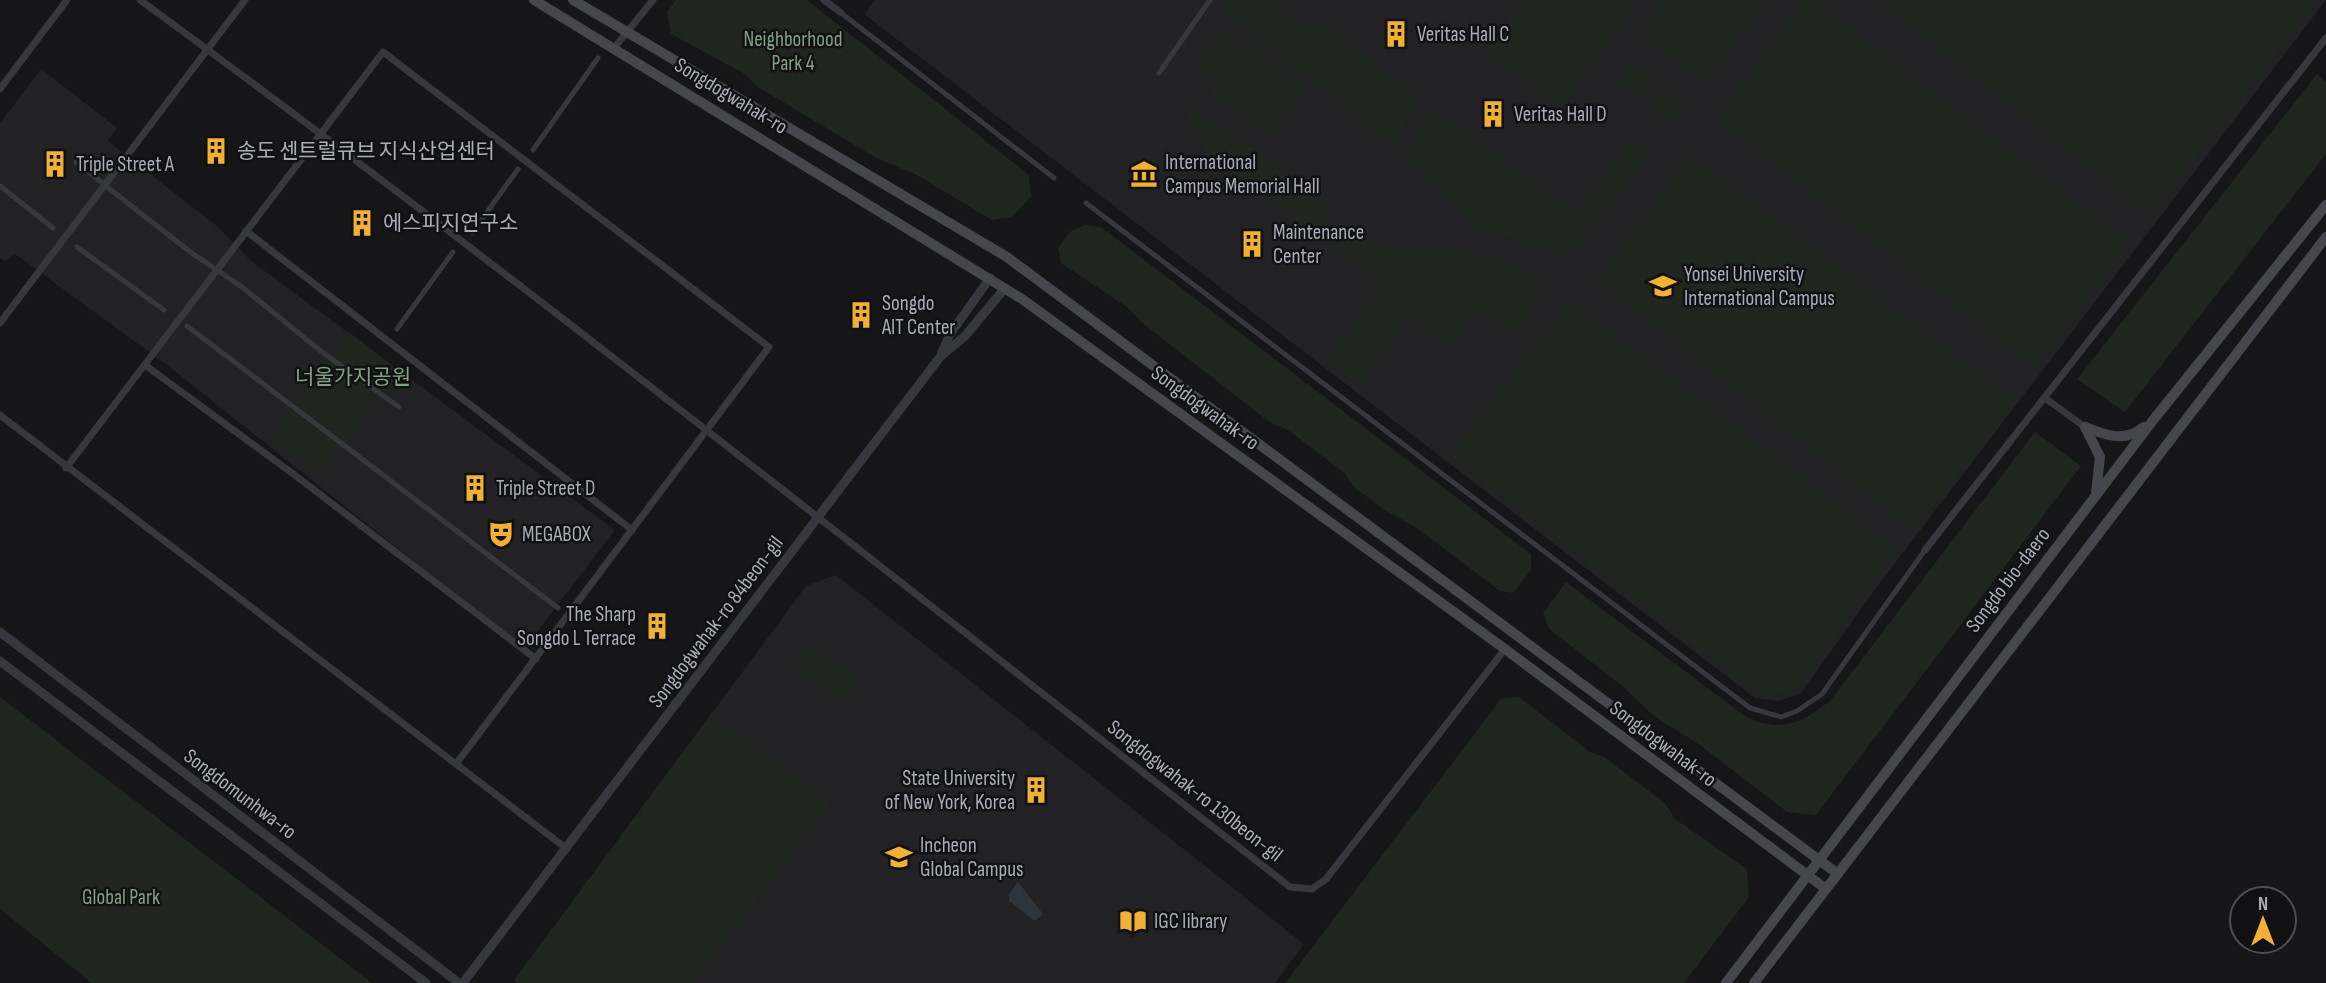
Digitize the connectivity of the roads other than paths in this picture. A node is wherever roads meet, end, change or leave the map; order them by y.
1 (67, 0) edge
2 (141, 0) edge
3 (245, 0) edge
4 (534, 0) edge
5 (573, 0) edge
6 (653, 0) edge
7 (824, 0) edge
8 (1210, 0) edge
9 (840, 12) joint
10 (627, 32) junction
11 (2326, 38) edge
12 (614, 48) junction
13 (209, 50) junction
14 (598, 58) dead end
15 (1159, 73) dead end
16 (0, 89) edge
17 (322, 133) junction
18 (533, 150) dead end
19 (76, 162) dead end
20 (518, 169) dead end
21 (1054, 178) dead end
22 (0, 187) edge
23 (1086, 203) dead end
24 (2326, 205) edge
25 (53, 228) dead end
26 (246, 231) junction
27 (472, 233) dead end
28 (2326, 237) edge
29 (77, 247) dead end
30 (453, 252) dead end
31 (990, 278) junction
32 (1004, 288) junction
33 (164, 310) dead end
34 (0, 323) edge
35 (187, 326) dead end
36 (397, 329) dead end
37 (940, 357) junction
38 (145, 365) junction
39 (2045, 398) junction
40 (398, 407) dead end
41 (0, 415) edge
42 (2154, 419) junction
43 (2085, 427) junction
44 (708, 429) junction
45 (66, 468) junction
46 (2096, 495) junction
47 (817, 518) junction
48 (632, 530) junction
49 (1925, 550) joint
50 (558, 608) dead end
51 (0, 632) edge
52 (1505, 649) junction
53 (536, 659) junction
54 (0, 661) edge
55 (456, 764) junction
56 (567, 849) junction
57 (1820, 861) junction
58 (1838, 874) junction
59 (1808, 876) junction
60 (1826, 889) junction
61 (426, 983) edge
62 (461, 983) edge
63 (1726, 983) edge
64 (1754, 983) edge

1 - 16 street
2 - 13 street, Songdogwahak-ro 130beon-gil
3 - 13 street
4 - 12 main road, Songdogwahak-ro
5 - 10 main road, Songdogwahak-ro
6 - 10 street
7 - 9 street
8 - 15 street
9 - 21 street
10 - 12 street
10 - 57 main road, Songdogwahak-ro
11 - 39 street
12 - 31 main road, Songdogwahak-ro
13 - 17 street, Songdogwahak-ro 130beon-gil
13 - 34 street
14 - 18 street
17 - 26 street
17 - 44 street, Songdogwahak-ro 130beon-gil
17 - 44 street
19 - 40 street, bridge
20 - 27 street
22 - 25 street
23 - 49 street
24 - 42 main road, Songdo bio-daero
26 - 38 street
26 - 48 street
28 - 58 main road, Songdo bio-daero
29 - 33 street
30 - 36 street
31 - 32 main road, Songdogwahak-ro
31 - 37 street, Songdogwahak-ro 84beon-gil
32 - 37 street
32 - 52 main road, Songdogwahak-ro
35 - 50 street
37 - 47 street, Songdogwahak-ro 84beon-gil
38 - 45 street
38 - 53 street
39 - 43 street
39 - 49 street
41 - 45 street
42 - 43 main road
42 - 46 main road, Songdo bio-daero
43 - 46 main road
44 - 47 street, Songdogwahak-ro 130beon-gil
44 - 48 street
45 - 55 street
46 - 57 main road, Songdo bio-daero
47 - 52 street, Songdogwahak-ro 130beon-gil
47 - 56 street, Songdogwahak-ro 84beon-gil
48 - 53 street
51 - 62 street, Songdomunhwa-ro
52 - 59 main road, Songdogwahak-ro
53 - 55 street
54 - 61 street, Songdomunhwa-ro
55 - 56 street
56 - 62 street, Songdogwahak-ro 84beon-gil
57 - 58 main road, Songdogwahak-ro
57 - 59 main road, Songdo bio-daero
58 - 60 main road, Songdo bio-daero
59 - 60 main road, Songdogwahak-ro
59 - 63 main road, Songdo bio-daero
60 - 64 main road, Songdo bio-daero

